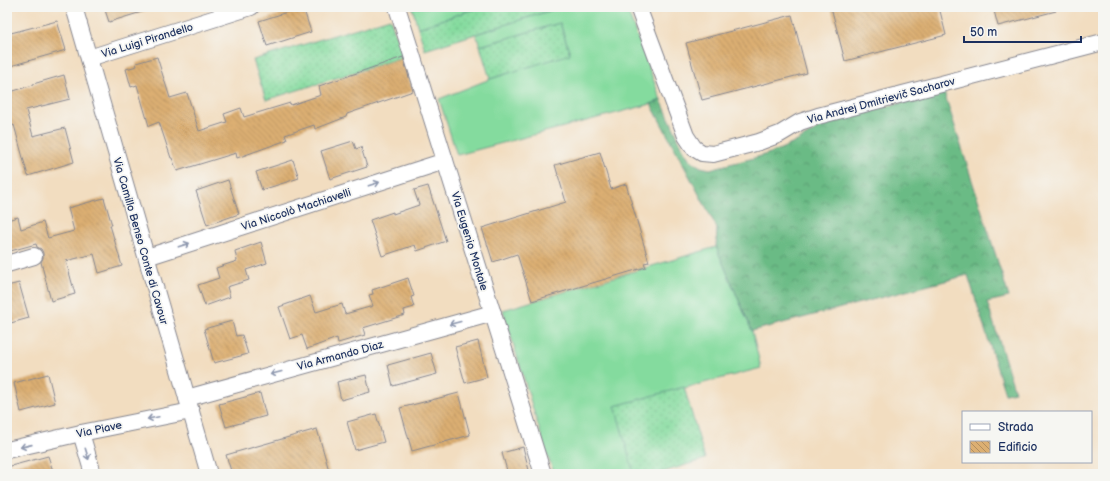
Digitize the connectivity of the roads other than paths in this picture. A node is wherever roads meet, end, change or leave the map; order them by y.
1 (74, 7) edge
2 (251, 7) edge
3 (397, 7) edge
4 (638, 7) edge
5 (1103, 42) edge
6 (88, 58) junction
7 (445, 161) junction
8 (34, 256) dead end
9 (146, 257) junction
10 (7, 264) edge
11 (493, 313) junction
12 (189, 404) junction
13 (81, 433) junction
14 (7, 450) edge
15 (93, 474) edge
16 (209, 474) edge
17 (543, 474) edge

1 - 6 street, Via Camillo Benso Conte di Cavour
2 - 6 street, Via Luigi Pirandello
3 - 7 street, Via Eugenio Montale
4 - 5 street, Via Andrej Dmitrievič Sacharov
6 - 9 street, Via Camillo Benso Conte di Cavour
9 -> 7 street, Via Niccolò Machiavelli
7 - 11 street, Via Eugenio Montale
8 - 10 street
9 - 12 street, Via Camillo Benso Conte di Cavour
11 -> 12 street, Via Armando Diaz
11 - 17 street, Via Eugenio Montale
12 -> 13 street, Via Piave
12 - 16 street, Via Camillo Benso Conte di Cavour
13 -> 14 street, Via Piave
13 -> 15 street

